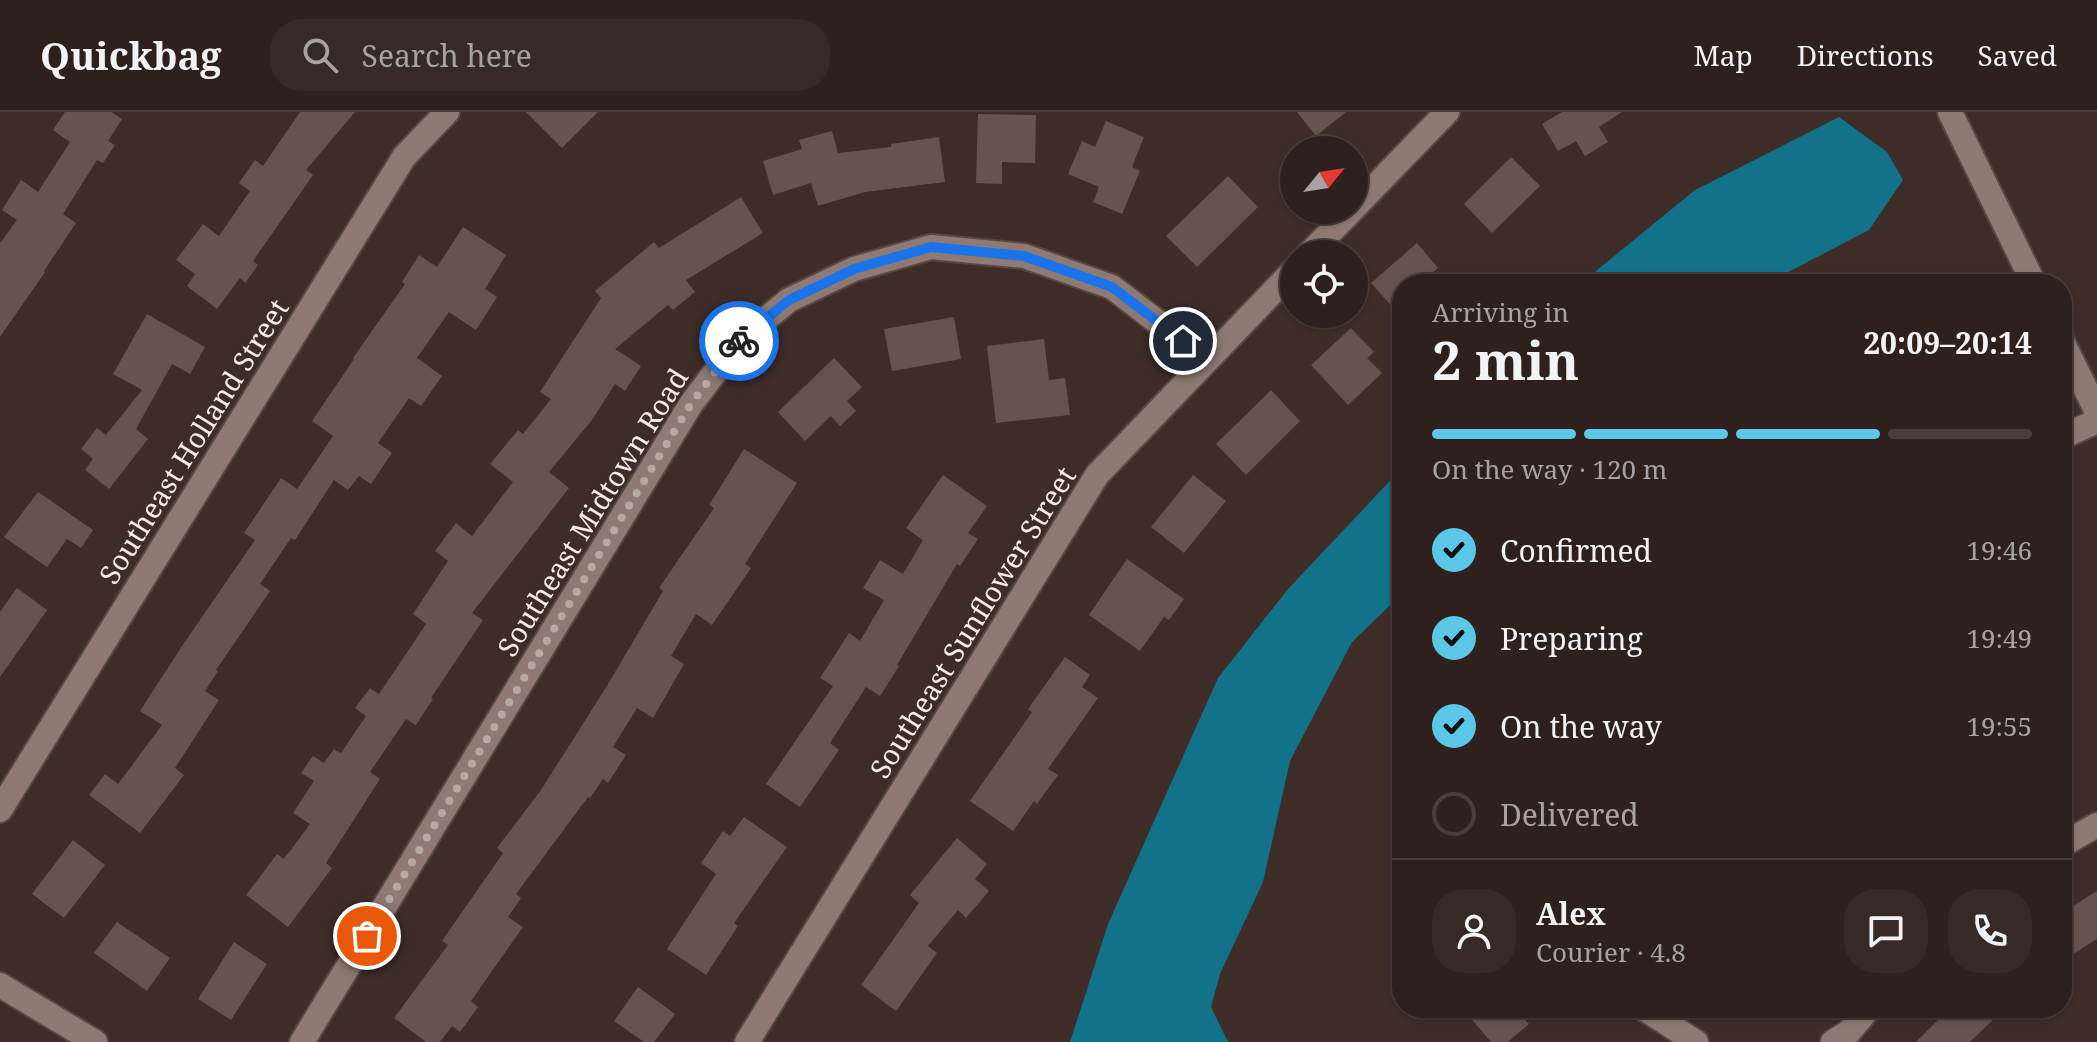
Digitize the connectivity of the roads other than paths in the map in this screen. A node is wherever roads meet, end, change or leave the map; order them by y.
1 (447, 112) edge
2 (1447, 112) edge
3 (1950, 112) edge
4 (1368, 194) edge
5 (1338, 224) edge
6 (1323, 240) edge
7 (2029, 274) edge
8 (1280, 284) edge
9 (1207, 360) junction
10 (2072, 361) edge
11 (2097, 412) edge
12 (2097, 421) edge
13 (2072, 432) edge
14 (0, 810) edge
15 (2097, 825) edge
16 (2072, 839) edge
17 (0, 985) edge
18 (1659, 1018) edge
19 (1861, 1018) edge
20 (95, 1042) edge
21 (302, 1042) edge
22 (747, 1042) edge
23 (1696, 1042) edge
24 (1833, 1042) edge

1 - 14 street, Southeast Holland Street
2 - 4 street
3 - 7 street
5 - 6 street
8 - 9 street, Southeast Sunflower Street
9 - 21 street, Southeast Midtown Road
9 - 22 street, Southeast Sunflower Street
10 - 11 street
12 - 13 street
15 - 16 street
17 - 20 street
18 - 23 street
19 - 24 street

